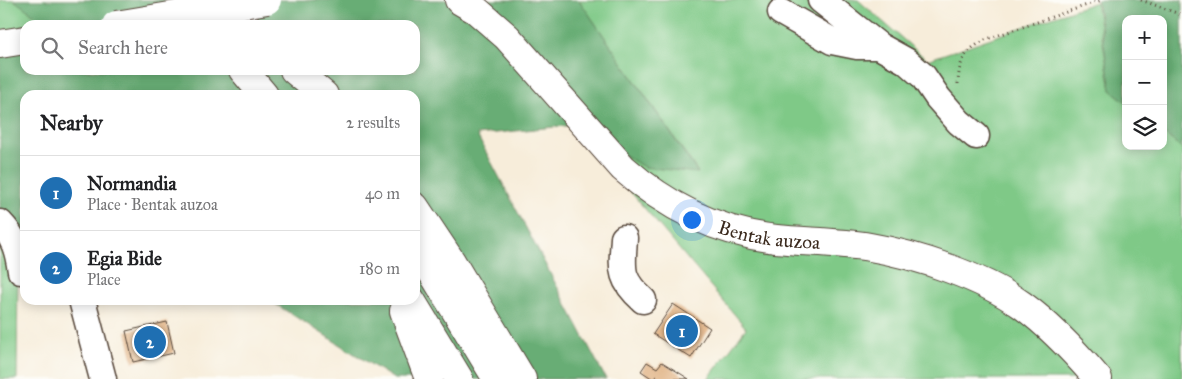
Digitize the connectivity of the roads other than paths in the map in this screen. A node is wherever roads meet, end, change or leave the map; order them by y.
1 (178, 0) edge
2 (223, 0) edge
3 (267, 0) edge
4 (459, 0) edge
5 (822, 0) edge
6 (780, 12) dead end
7 (146, 20) edge
8 (197, 20) edge
9 (241, 20) edge
10 (20, 41) edge
11 (0, 44) edge
12 (879, 46) junction
13 (247, 75) edge
14 (290, 75) edge
15 (300, 75) edge
16 (260, 90) edge
17 (303, 90) edge
18 (318, 90) edge
19 (976, 136) dead end
20 (420, 214) edge
21 (0, 223) edge
22 (624, 238) dead end
23 (420, 252) edge
24 (15, 271) edge
25 (643, 300) dead end
26 (83, 305) edge
27 (402, 305) edge
28 (414, 305) edge
29 (103, 379) edge
30 (429, 379) edge
31 (459, 379) edge
32 (497, 379) edge
33 (522, 379) edge
34 (1098, 379) edge

1 - 8 main road
2 - 9 main road
3 - 7 main road, bridge
4 - 34 main road, Bentak auzoa
5 - 12 lane
6 - 12 lane
10 - 11 main road
12 - 19 lane
13 - 16 main road
14 - 17 main road
15 - 18 main road
20 - 33 main road
21 - 24 lane
22 - 25 lane
23 - 32 main road
26 - 29 lane
27 - 30 main road
28 - 31 main road

